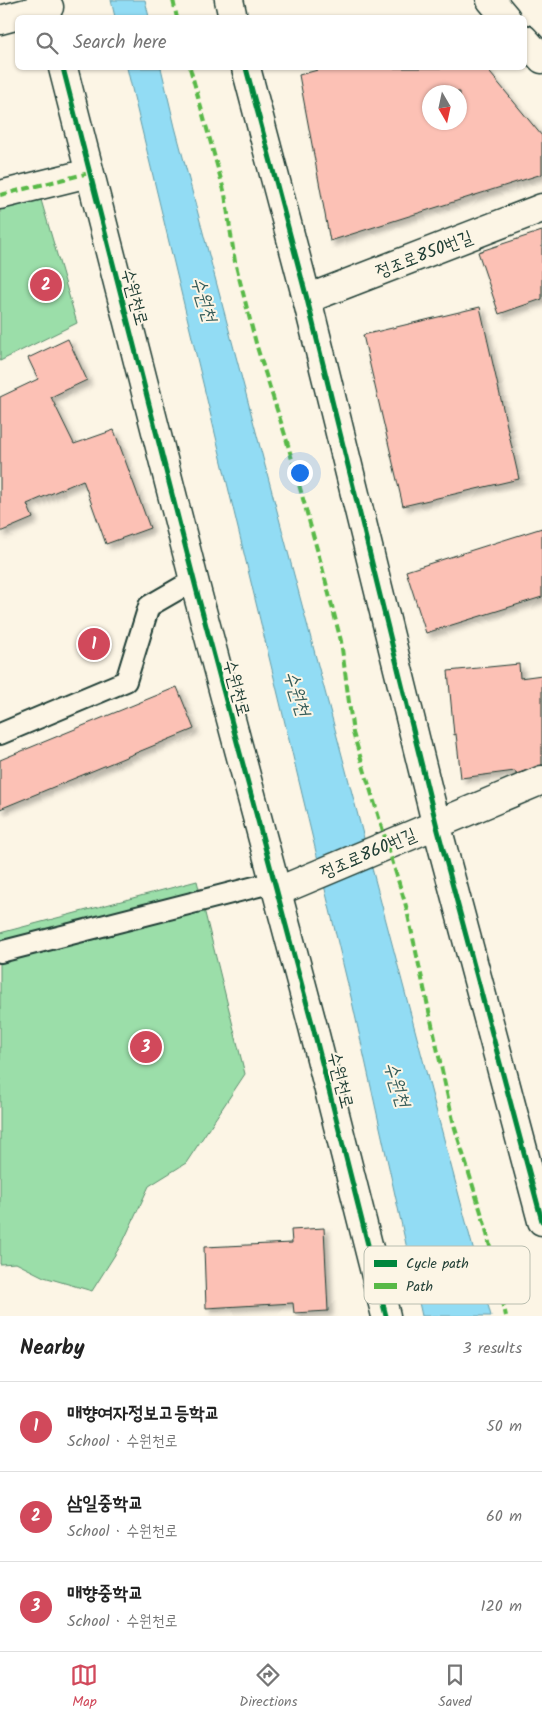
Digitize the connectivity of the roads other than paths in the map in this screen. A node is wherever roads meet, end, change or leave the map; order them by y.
1 (229, 0) edge
2 (491, 0) edge
3 (49, 8) edge
4 (20, 15) edge
5 (232, 15) edge
6 (504, 15) edge
7 (15, 16) edge
8 (0, 20) edge
9 (527, 42) edge
10 (542, 59) edge
11 (64, 70) edge
12 (247, 70) edge
13 (89, 173) junction
14 (0, 195) edge
15 (542, 208) edge
16 (307, 299) junction
17 (194, 580) junction
18 (0, 734) edge
19 (542, 780) edge
20 (436, 823) junction
21 (279, 886) junction
22 (0, 952) edge
23 (542, 1221) edge
24 (368, 1246) edge

1 - 5 street
2 - 6 street
3 - 4 street
7 - 8 street
9 - 10 street
11 - 13 street, 수원천로
12 - 16 street
13 - 14 street
13 - 17 street, 수원천로
15 - 16 street, 정조로850번길
16 - 20 street
17 - 18 lane
17 - 21 street, 수원천로
19 - 20 street, 정조로860번길
20 - 21 street, 정조로860번길
20 - 23 street
21 - 22 lane
21 - 24 street, 수원천로

